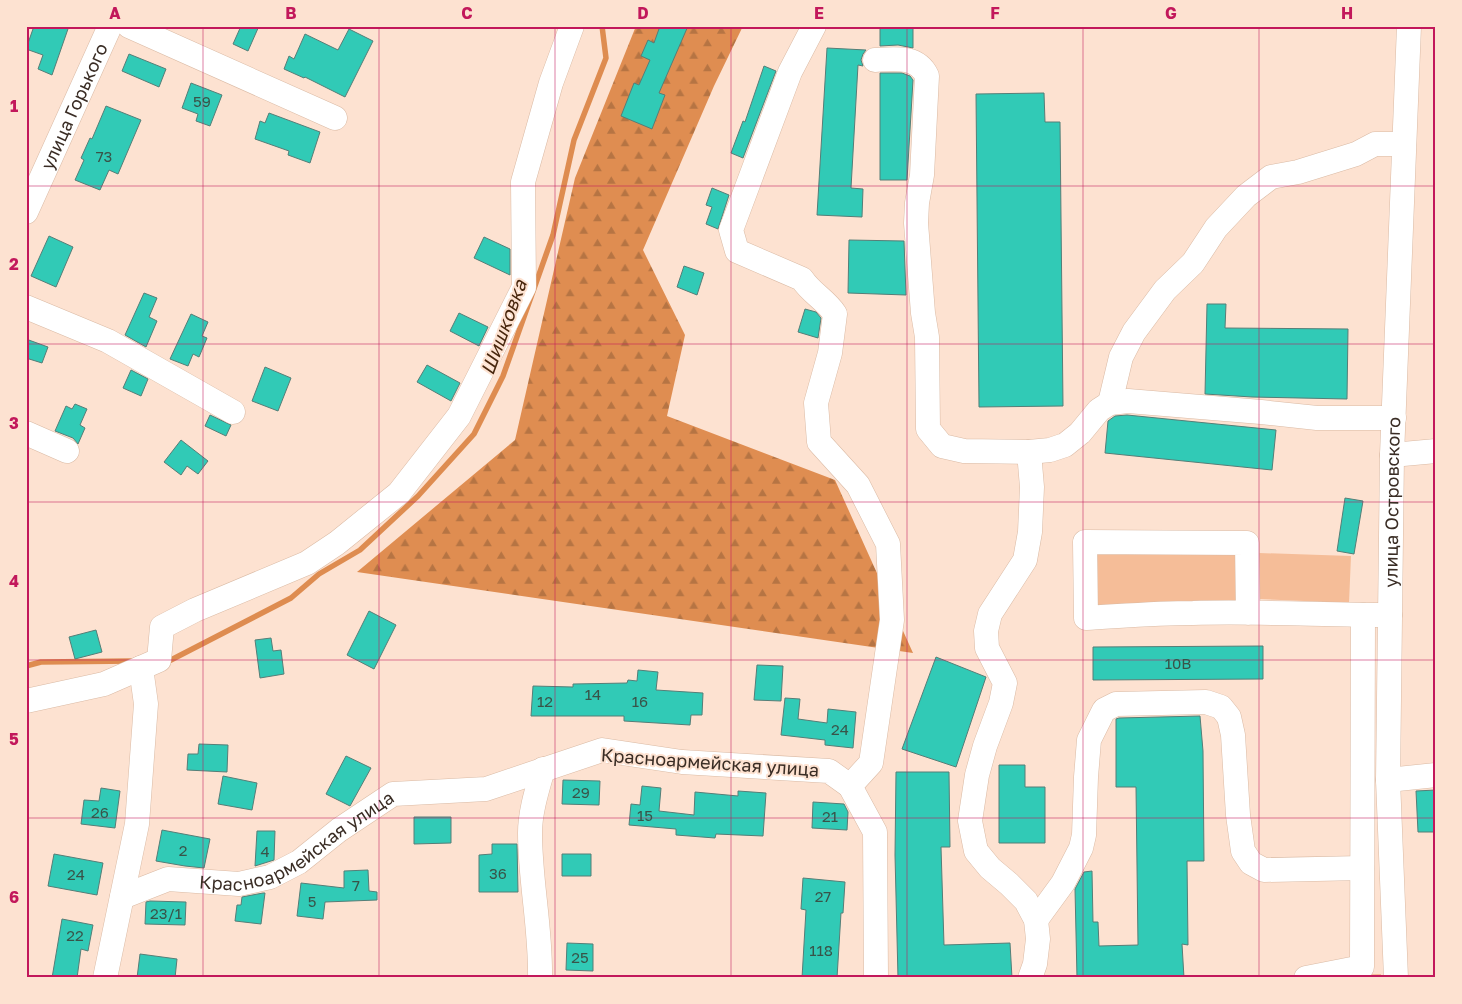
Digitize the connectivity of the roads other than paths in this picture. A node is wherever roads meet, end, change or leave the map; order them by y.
1 (110, 26) edge
2 (129, 26) edge
3 (572, 26) edge
4 (814, 26) edge
5 (1409, 26) edge
6 (875, 60) dead end
7 (335, 118) dead end
8 (1404, 144) junction
9 (26, 212) edge
10 (26, 307) edge
11 (1110, 403) junction
12 (232, 412) dead end
13 (1394, 418) junction
14 (26, 433) edge
15 (67, 452) dead end
16 (1030, 452) junction
17 (1436, 452) edge
18 (1392, 455) junction
19 (1248, 613) junction
20 (1363, 615) junction
21 (1390, 615) junction
22 (148, 665) junction
23 (26, 701) edge
24 (543, 769) junction
25 (1436, 775) edge
26 (1388, 780) junction
27 (850, 786) junction
28 (1358, 884) junction
29 (122, 897) junction
30 (1036, 920) junction
31 (105, 978) edge
32 (540, 978) edge
33 (876, 978) edge
34 (1030, 978) edge
35 (1306, 978) edge
36 (1396, 978) edge

1 - 9 street, улица Горького
2 - 7 street
3 - 22 street
4 - 27 street
5 - 8 street, улица Островского
6 - 16 street
8 - 11 street
8 - 13 street, улица Островского
10 - 12 street
11 - 13 street
11 - 16 street
13 - 18 street, улица Островского
14 - 15 street
16 - 30 street
17 - 18 street
18 - 21 street, улица Островского
19 - 19 street
19 - 20 street
20 - 21 street
20 - 28 street
21 - 26 street, улица Островского
22 - 23 street
22 - 29 street
24 - 27 street, Красноармейская улица
24 - 29 street, Красноармейская улица
24 - 32 street
25 - 26 street
26 - 36 street, улица Островского
27 - 33 street
28 - 30 street
28 - 35 street
29 - 31 street
30 - 34 street

